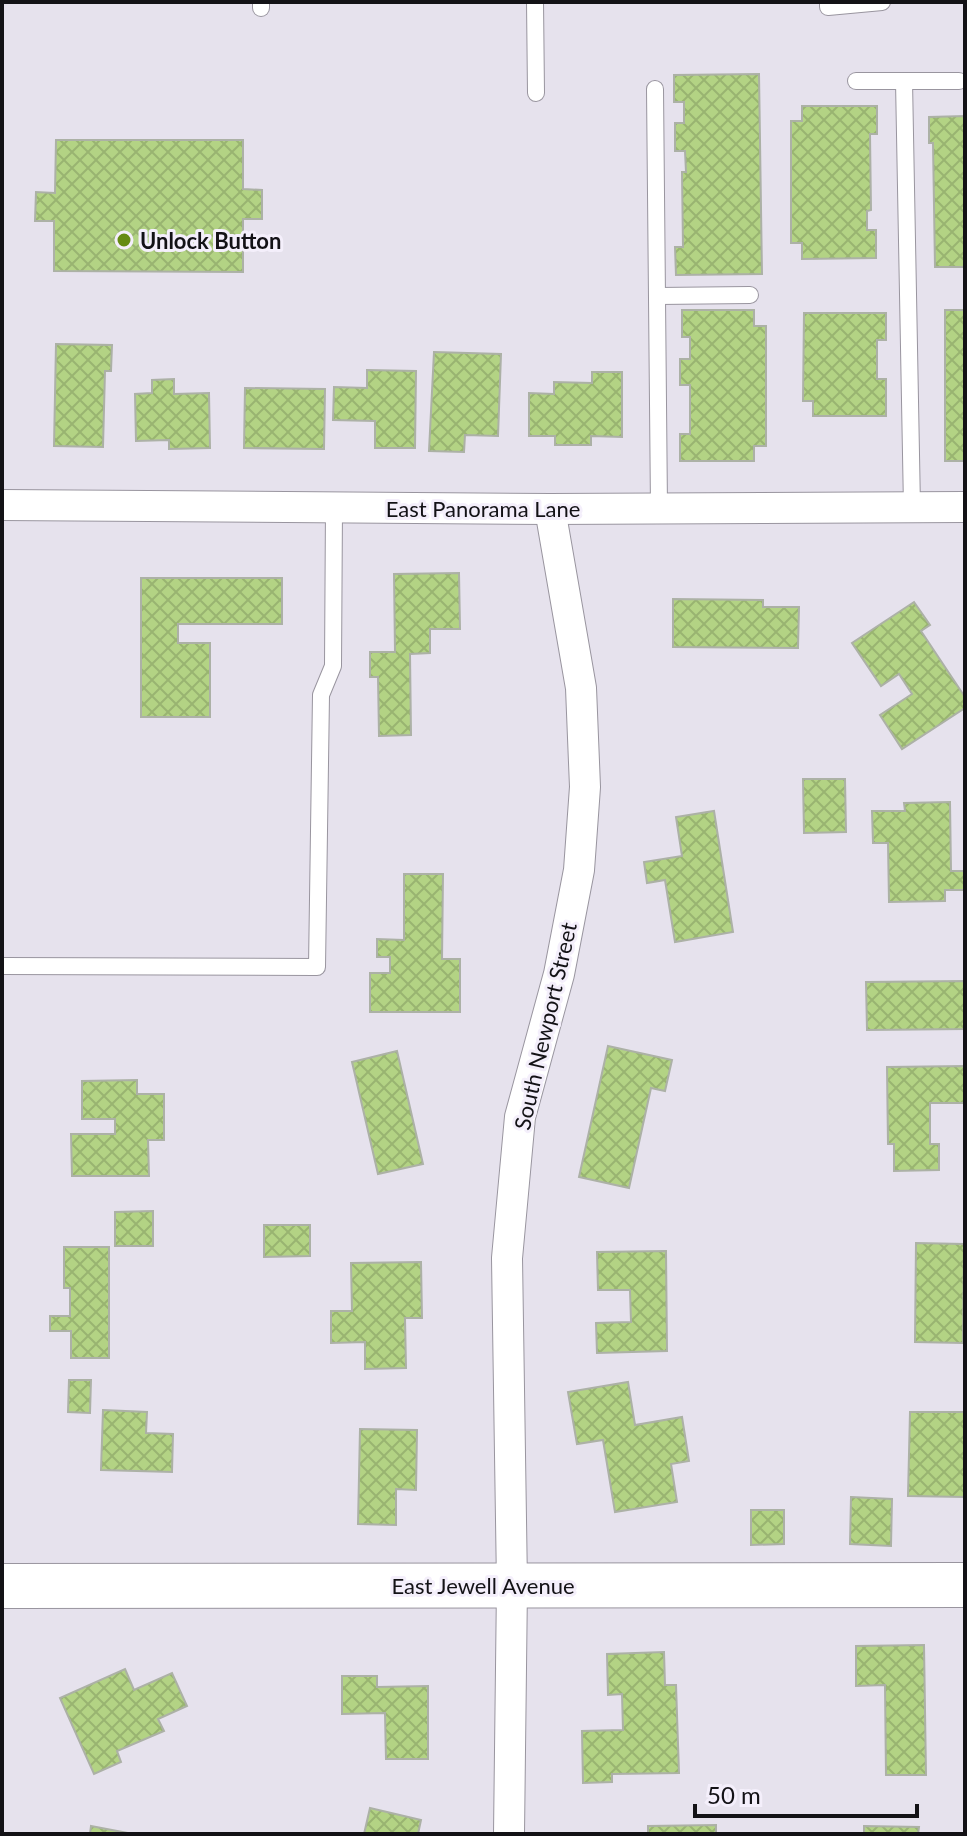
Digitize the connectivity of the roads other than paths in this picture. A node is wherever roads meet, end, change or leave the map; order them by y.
1 (535, 2) edge
2 (828, 2) edge
3 (882, 2) edge
4 (856, 81) dead end
5 (904, 81) junction
6 (959, 81) dead end
7 (655, 89) dead end
8 (536, 93) dead end
9 (750, 295) dead end
10 (658, 296) junction
11 (2, 505) edge
12 (334, 507) junction
13 (912, 507) junction
14 (965, 507) edge
15 (659, 508) junction
16 (550, 509) junction
17 (2, 966) edge
18 (512, 1585) junction
19 (965, 1585) edge
20 (2, 1586) edge
21 (509, 1834) edge

1 - 8 lane
2 - 3 lane
4 - 5 lane
5 - 6 lane
5 - 13 lane
7 - 10 lane
9 - 10 lane
10 - 15 lane
11 - 12 street, East Panorama Lane
12 - 16 street, East Panorama Lane
12 - 17 lane
13 - 14 street, East Panorama Lane
13 - 15 street, East Panorama Lane
15 - 16 street, East Panorama Lane
16 - 18 street, South Newport Street
18 - 19 street, East Jewell Avenue
18 - 20 street, East Jewell Avenue
18 - 21 street, South Newport Street

